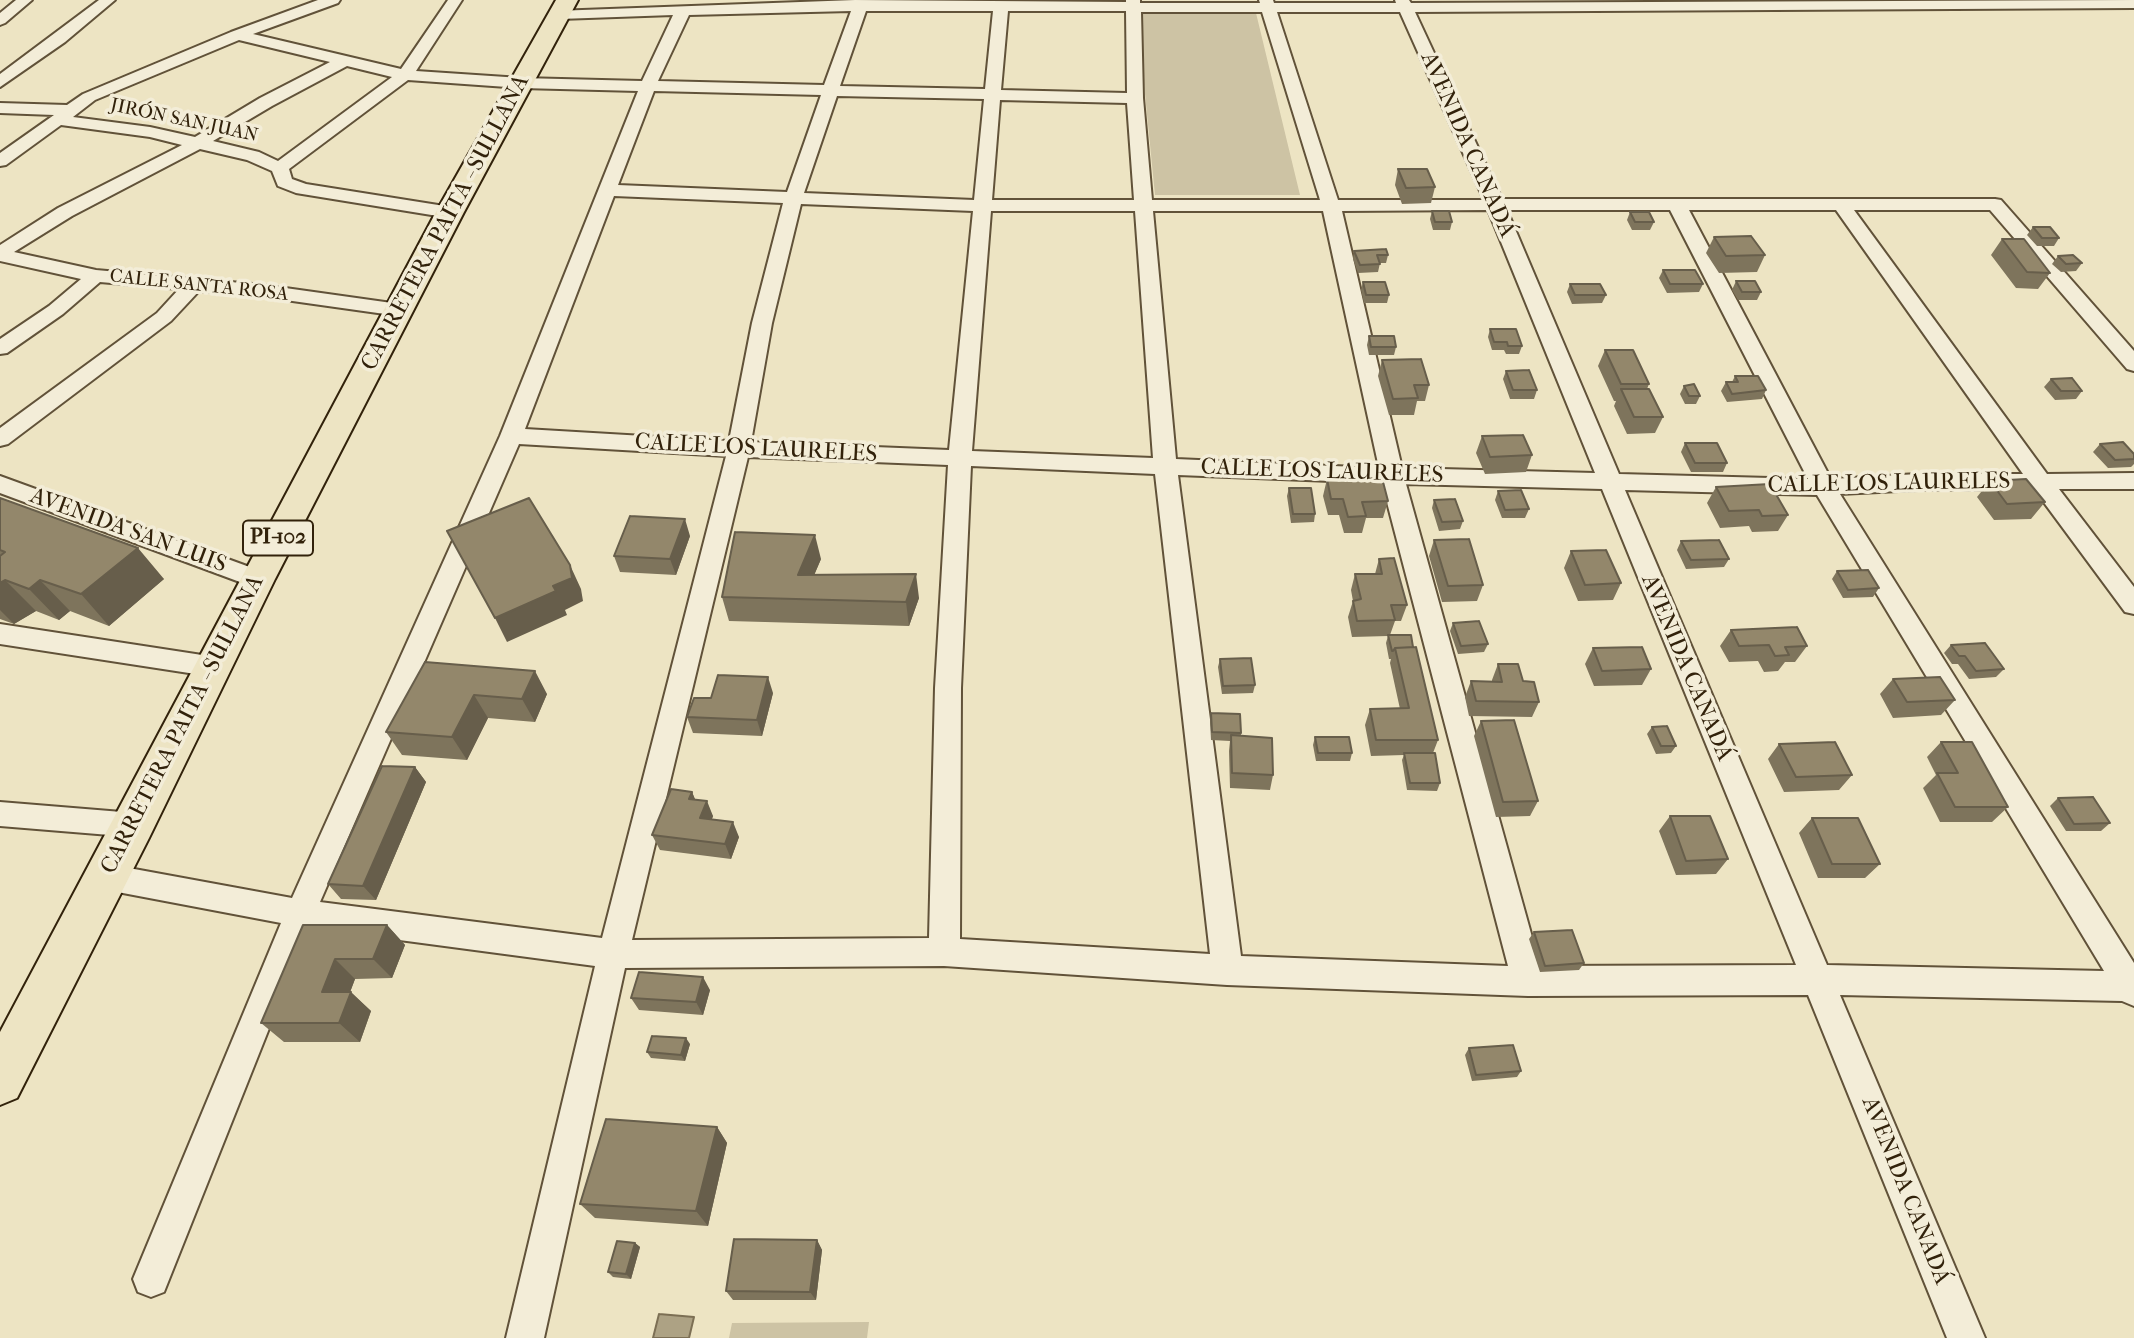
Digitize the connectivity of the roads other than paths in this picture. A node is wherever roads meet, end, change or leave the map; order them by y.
1 (25, 0) edge
2 (108, 0) edge
3 (333, 0) edge
4 (455, 0) edge
5 (861, 3) edge
6 (1001, 3) edge
7 (1267, 3) edge
8 (1698, 3) edge
9 (1830, 3) edge
10 (2124, 3) edge
11 (1133, 4) edge
12 (1404, 4) edge
13 (1573, 4) edge
14 (727, 5) edge
15 (563, 7) edge
16 (683, 11) junction
17 (0, 20) edge
18 (236, 35) junction
19 (344, 61) junction
20 (405, 75) junction
21 (0, 82) edge
22 (521, 83) junction
23 (648, 85) junction
24 (829, 89) junction
25 (89, 97) joint
26 (991, 97) junction
27 (1135, 98) junction
28 (0, 107) edge
29 (65, 115) junction
30 (198, 143) junction
31 (0, 161) edge
32 (281, 167) junction
33 (608, 190) junction
34 (793, 197) junction
35 (1494, 204) junction
36 (1331, 205) junction
37 (1677, 205) junction
38 (982, 206) junction
39 (1144, 206) junction
40 (1843, 206) junction
41 (450, 212) junction
42 (0, 254) edge
43 (96, 276) junction
44 (194, 285) junction
45 (399, 310) junction
46 (0, 348) edge
47 (2134, 364) edge
48 (511, 436) junction
49 (0, 439) edge
50 (739, 449) junction
51 (960, 458) junction
52 (1165, 466) junction
53 (1392, 476) junction
54 (1607, 481) junction
55 (2134, 481) edge
56 (2041, 482) junction
57 (0, 484) edge
58 (1824, 487) junction
59 (257, 579) junction
60 (2134, 605) edge
61 (0, 634) edge
62 (215, 667) junction
63 (0, 814) edge
64 (134, 825) junction
65 (107, 877) junction
66 (300, 913) junction
67 (944, 952) junction
68 (613, 954) junction
69 (1227, 970) junction
70 (1818, 980) junction
71 (1528, 981) junction
72 (2133, 988) edge
73 (0, 1081) edge
74 (151, 1279) dead end
75 (524, 1338) edge
76 (1966, 1338) edge

1 - 17 street
2 - 21 street
3 - 18 street
4 - 20 street
5 - 6 street
5 - 14 street
5 - 24 street
6 - 11 street
6 - 26 street
7 - 11 street
7 - 12 street
7 - 36 street
8 - 9 street
8 - 13 street
9 - 10 street
11 - 27 street
12 - 13 street
12 - 35 street, AVENIDA CANADÁ
14 - 16 street
15 - 16 street
15 - 22 main road, CARRETERA PAITA - SULLANA / PI-102
16 - 23 street
18 - 19 street
18 - 25 street
19 - 20 street
19 - 30 street
20 - 22 street
20 - 32 street
22 - 23 street
22 - 41 main road, CARRETERA PAITA - SULLANA / PI-102
23 - 24 street
23 - 33 street
24 - 26 street
24 - 34 street
25 - 29 street
26 - 27 street
26 - 38 street
27 - 39 street
28 - 29 street, JIRÓN SAN JUAN
29 - 30 street, JIRÓN SAN JUAN
29 - 31 street
30 - 32 street, JIRÓN SAN JUAN
30 - 42 street
32 - 41 street, JIRÓN SAN JUAN
33 - 34 street
33 - 48 street
34 - 38 street
34 - 50 street
35 - 36 street
35 - 37 street
35 - 54 street, AVENIDA CANADÁ
36 - 39 street
36 - 53 street
37 - 40 street
37 - 58 street
38 - 39 street
38 - 51 street
39 - 52 street
40 - 47 street
40 - 56 street
41 - 45 main road, CARRETERA PAITA - SULLANA / PI-102
42 - 43 street, CALLE SANTA ROSA
43 - 44 street, CALLE SANTA ROSA
43 - 46 street
44 - 45 street, CALLE SANTA ROSA
44 - 49 street
45 - 59 main road, CARRETERA PAITA - SULLANA / PI-102
48 - 50 street, CALLE LOS LAURELES
48 - 66 street
50 - 51 street, CALLE LOS LAURELES
50 - 68 street
51 - 52 street, CALLE LOS LAURELES
51 - 67 street
52 - 53 street, CALLE LOS LAURELES
52 - 69 street
53 - 54 street, CALLE LOS LAURELES
53 - 71 street
54 - 58 street, CALLE LOS LAURELES
54 - 70 street, AVENIDA CANADÁ
55 - 56 street, CALLE LOS LAURELES
56 - 58 street, CALLE LOS LAURELES
56 - 60 street
57 - 59 street, AVENIDA SAN LUIS
58 - 72 street
59 - 62 main road, CARRETERA PAITA - SULLANA / PI-102
61 - 62 street
62 - 64 main road, CARRETERA PAITA - SULLANA / PI-102
63 - 64 street
64 - 65 main road, CARRETERA PAITA - SULLANA / PI-102
65 - 66 street
65 - 73 main road, CARRETERA PAITA - SULLANA / PI-102
66 - 68 street
66 - 74 street
67 - 68 street
67 - 69 street
68 - 75 street
69 - 71 street
70 - 71 street
70 - 72 street
70 - 76 street, AVENIDA CANADÁ

